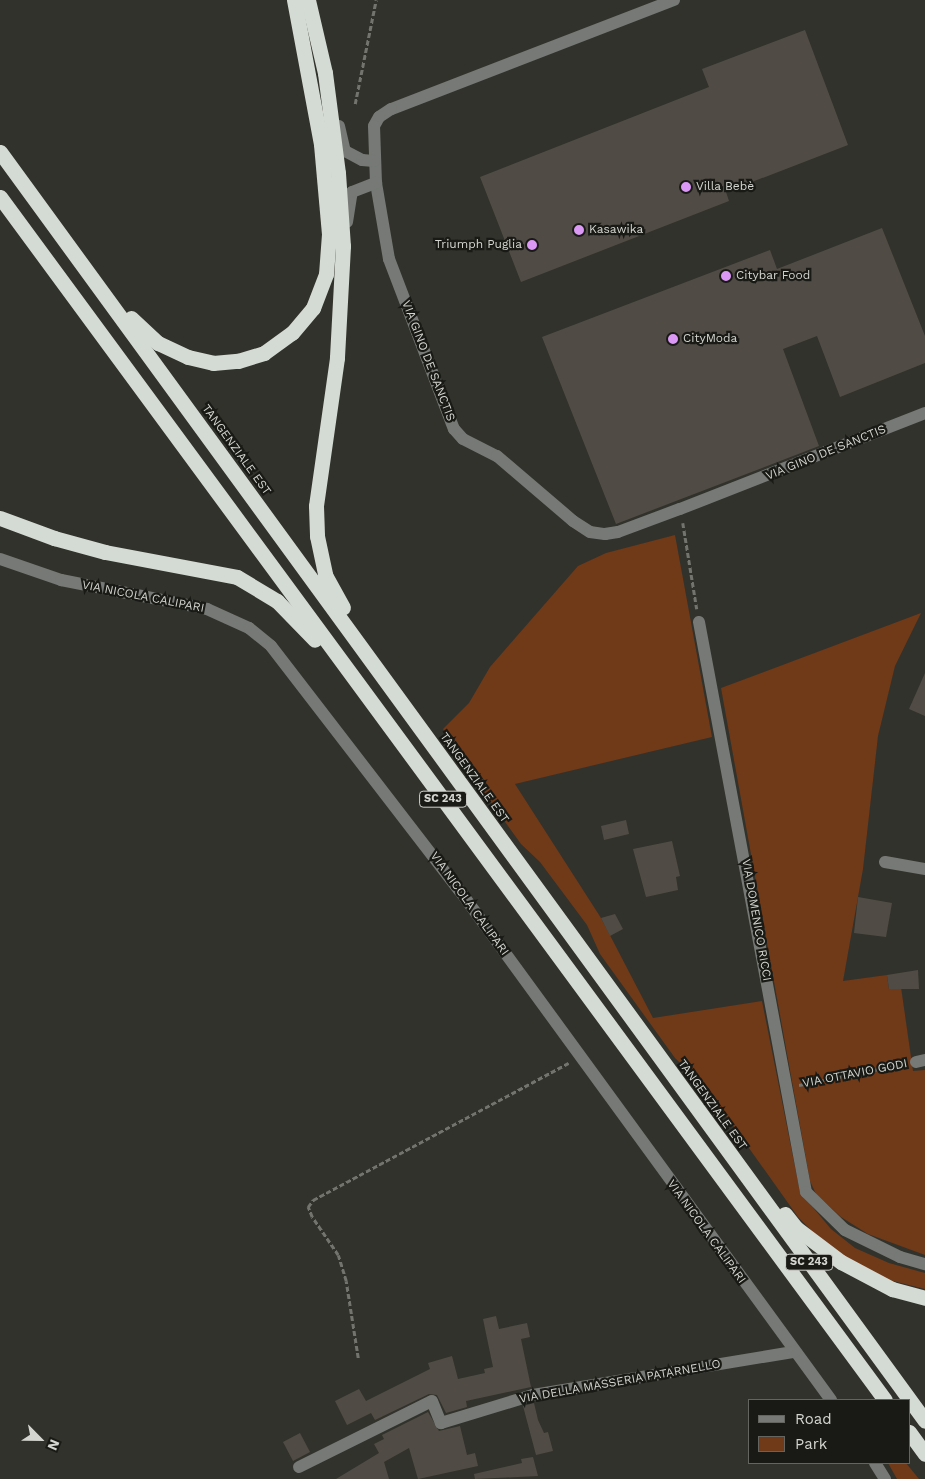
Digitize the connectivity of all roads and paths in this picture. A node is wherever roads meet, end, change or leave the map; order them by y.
1 (294, 0) edge
2 (308, 0) edge
3 (376, 0) edge
4 (674, 0) edge
5 (328, 96) junction
6 (355, 104) dead end
7 (0, 152) edge
8 (374, 161) junction
9 (376, 183) junction
10 (0, 197) edge
11 (343, 246) junction
12 (77, 257) junction
13 (925, 413) edge
14 (680, 509) junction
15 (0, 518) edge
16 (0, 559) edge
17 (699, 622) joint
18 (423, 734) junction
19 (409, 753) junction
20 (885, 862) dead end
21 (925, 869) edge
22 (579, 1057) junction
23 (920, 1061) edge
24 (785, 1088) junction
25 (693, 1104) junction
26 (925, 1264) edge
27 (925, 1298) edge
28 (794, 1352) junction
29 (358, 1358) dead end
30 (830, 1399) edge
31 (884, 1399) edge
32 (909, 1399) edge
33 (910, 1401) edge
34 (925, 1421) edge
35 (910, 1433) edge
36 (925, 1454) edge
37 (876, 1464) edge
38 (299, 1467) dead end
39 (885, 1479) edge

1 - 12 highway
2 - 5 highway
3 - 6 path
4 - 8 street, VIA GINO DE SANCTIS
5 - 8 street
5 - 11 highway
7 - 12 highway, TANGENZIALE EST
8 - 9 street, VIA GINO DE SANCTIS
9 - 11 street
9 - 14 street, VIA GINO DE SANCTIS
10 - 19 highway, SC 243
11 - 18 highway
12 - 18 highway, TANGENZIALE EST
13 - 14 street, VIA GINO DE SANCTIS
14 - 17 path
15 - 19 highway
16 - 22 street, VIA NICOLA CALIPARI
17 - 24 street, VIA DOMENICO RICCI
18 - 25 highway, TANGENZIALE EST
19 - 31 highway, SC 243
20 - 21 street
22 - 28 street, VIA NICOLA CALIPARI
22 - 29 path
23 - 24 path, VIA OTTAVIO GODI
24 - 26 street, VIA DOMENICO RICCI
25 - 27 highway
25 - 32 highway, TANGENZIALE EST / SC 243
28 - 30 street, VIA NICOLA CALIPARI
28 - 38 street, VIA DELLA MASSERIA PATARNELLO
33 - 34 highway, TANGENZIALE EST / SC 243
35 - 36 highway
37 - 39 street

